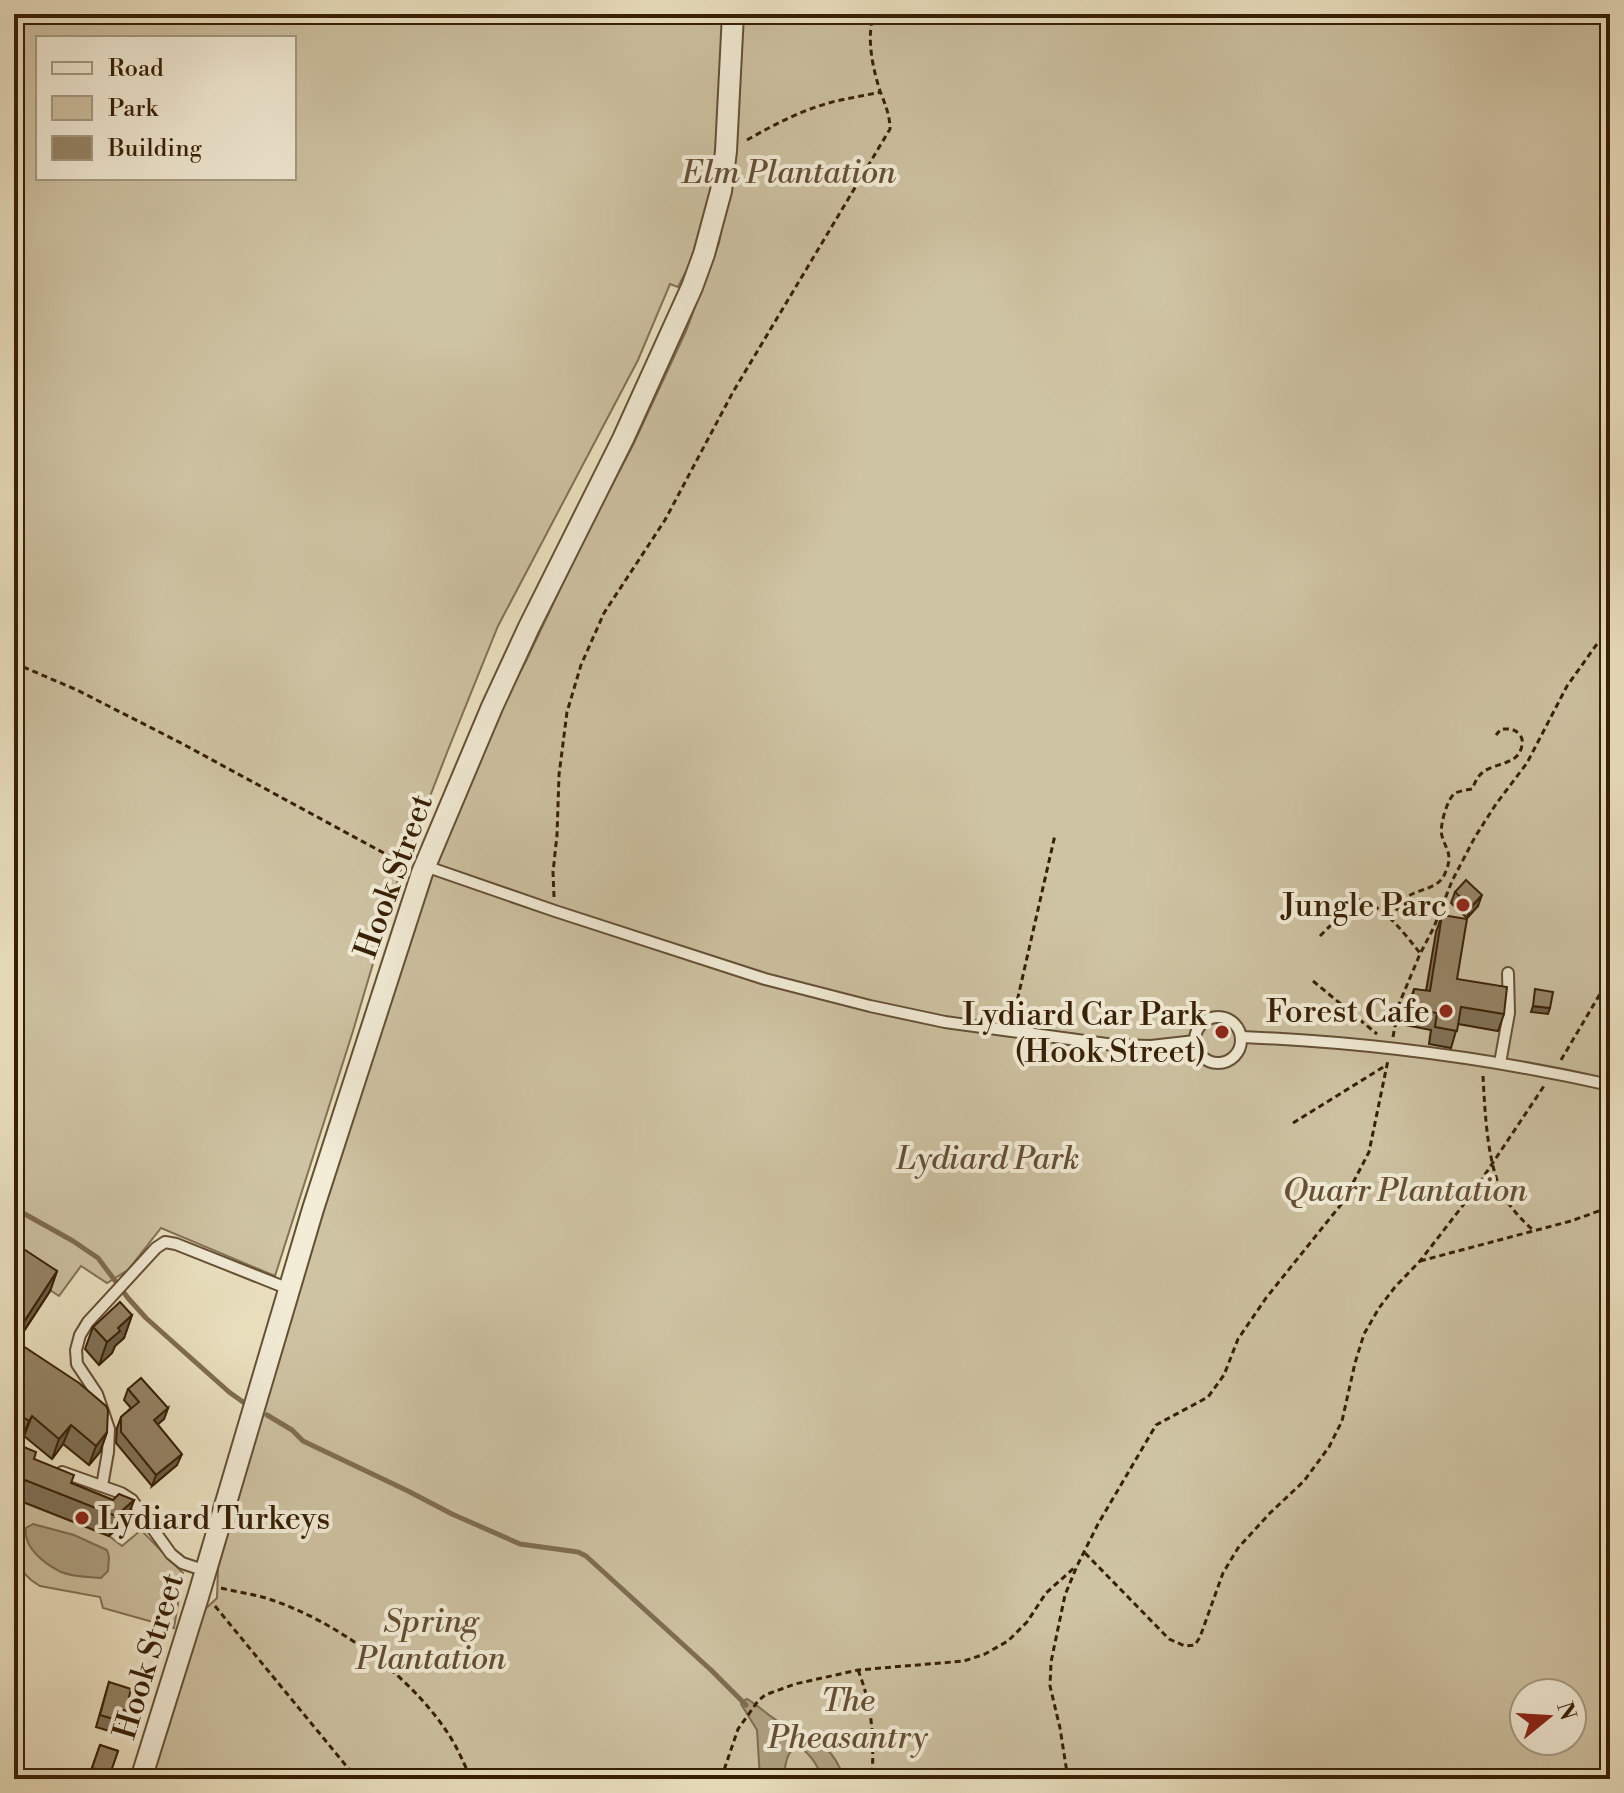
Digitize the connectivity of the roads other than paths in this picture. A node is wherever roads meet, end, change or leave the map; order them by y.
1 (733, 14) edge
2 (423, 869) junction
3 (1508, 973) dead end
4 (1242, 1037) junction
5 (1195, 1041) junction
6 (1500, 1063) junction
7 (1610, 1085) edge
8 (289, 1289) junction
9 (49, 1467) edge
10 (102, 1486) junction
11 (202, 1584) junction
12 (141, 1779) edge

1 - 2 street, Hook Street
2 - 5 lane
2 - 8 street, Hook Street
3 - 6 lane
4 - 5 lane
4 - 5 lane
4 - 6 lane
6 - 7 lane
8 - 10 lane
8 - 11 street, Hook Street
9 - 10 lane
10 - 11 lane
11 - 12 street, Hook Street

